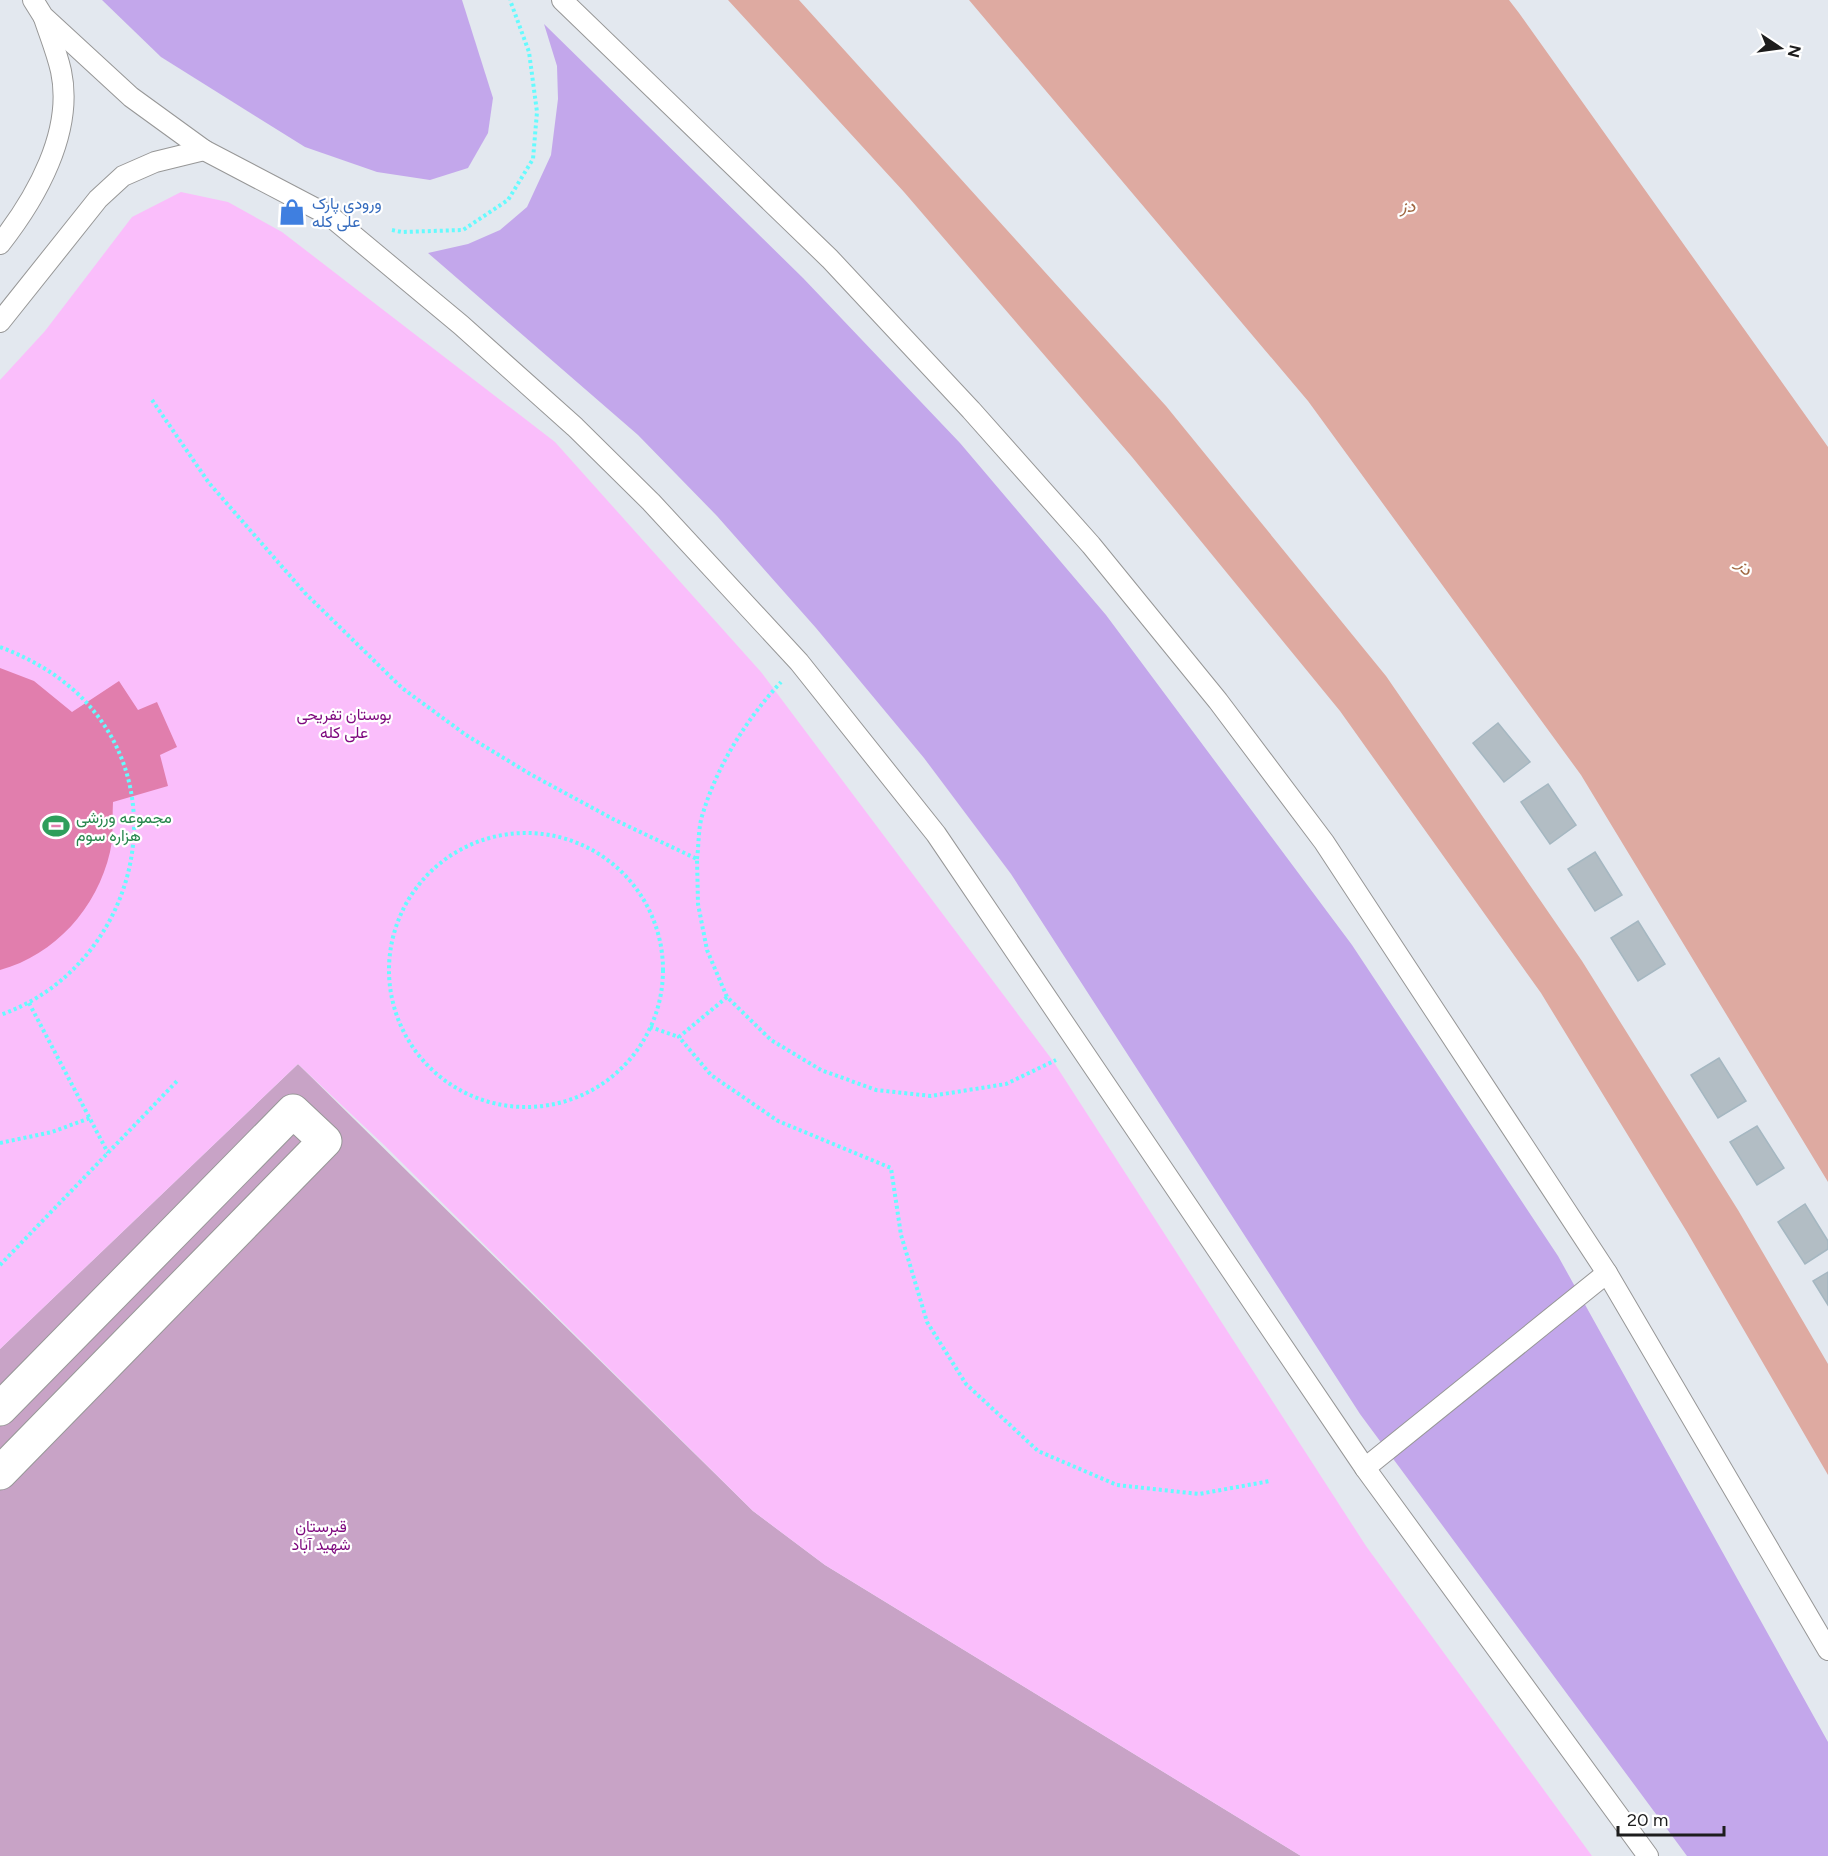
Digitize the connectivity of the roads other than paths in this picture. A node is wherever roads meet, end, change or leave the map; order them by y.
1 (562, 0) edge
2 (38, 8) edge
3 (204, 150) junction
4 (0, 244) edge
5 (0, 322) edge
6 (1607, 1273) junction
7 (0, 1409) edge
8 (1365, 1468) junction
9 (0, 1473) edge
10 (1828, 1650) edge
11 (1648, 1856) edge

1 - 6 lane
2 - 3 lane
2 - 4 lane
3 - 5 lane
3 - 8 lane
6 - 8 lane
6 - 10 lane
7 - 9 street
8 - 11 lane

